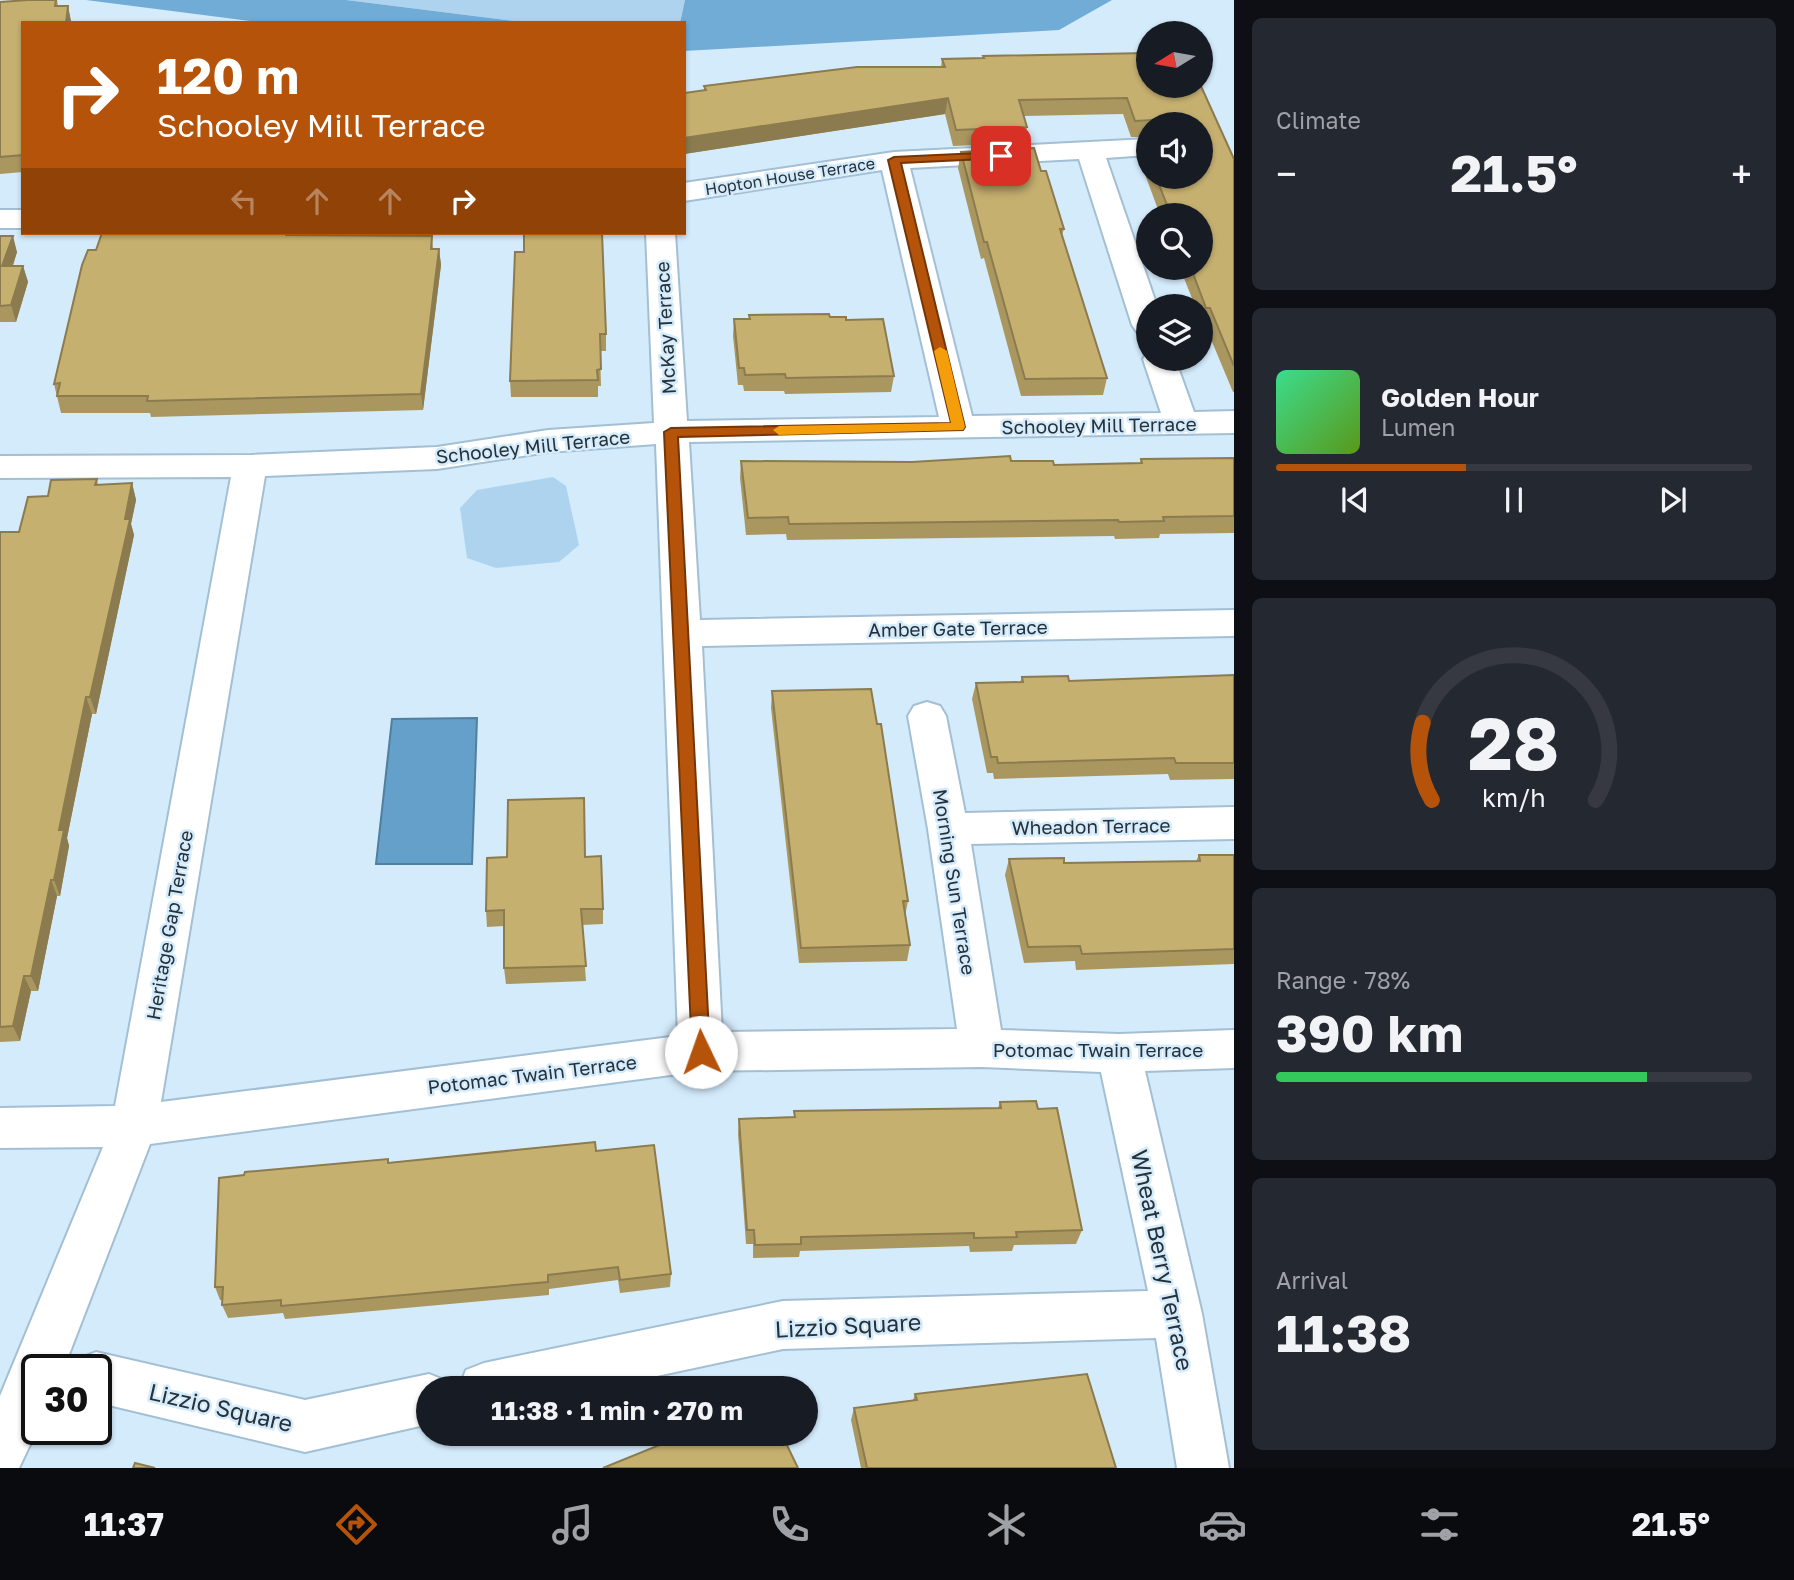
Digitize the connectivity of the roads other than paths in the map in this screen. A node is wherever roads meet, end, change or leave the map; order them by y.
1 (1136, 148) edge
2 (1090, 151) junction
3 (894, 160) junction
4 (686, 192) edge
5 (0, 219) edge
6 (21, 219) edge
7 (660, 235) edge
8 (1138, 294) edge
9 (1163, 371) edge
10 (1234, 422) edge
11 (1181, 423) junction
12 (958, 427) junction
13 (671, 432) junction
14 (250, 466) junction
15 (0, 467) edge
16 (1234, 623) edge
17 (682, 633) junction
18 (927, 716) dead end
19 (1234, 823) edge
20 (948, 829) junction
21 (982, 1048) junction
22 (1234, 1049) edge
23 (701, 1052) junction
24 (1119, 1053) junction
25 (134, 1126) junction
26 (0, 1128) edge
27 (1177, 1314) junction
28 (52, 1354) edge
29 (541, 1376) edge
30 (112, 1381) edge
31 (416, 1402) edge
32 (21, 1415) edge
33 (0, 1452) edge
34 (1203, 1468) edge

1 - 2 street, Hopton House Terrace
2 - 3 street, Hopton House Terrace
2 - 8 street
3 - 4 street, Hopton House Terrace
3 - 12 street
5 - 6 street
7 - 13 street, McKay Terrace
9 - 11 street
10 - 11 street, Schooley Mill Terrace
11 - 12 street, Schooley Mill Terrace
12 - 13 street, Schooley Mill Terrace
13 - 14 street, Schooley Mill Terrace
13 - 17 street, McKay Terrace
14 - 15 street, Schooley Mill Terrace
14 - 25 street, Heritage Gap Terrace
16 - 17 street, Amber Gate Terrace
17 - 23 street, McKay Terrace
18 - 20 street, Morning Sun Terrace
19 - 20 street, Wheadon Terrace
20 - 21 street, Morning Sun Terrace
21 - 23 street, Potomac Twain Terrace
21 - 24 street, Potomac Twain Terrace
22 - 24 street, Potomac Twain Terrace
23 - 25 street, Potomac Twain Terrace
24 - 27 street, Wheat Berry Terrace
25 - 26 street, Potomac Twain Terrace
25 - 28 street, Heritage Gap Terrace
27 - 29 street, Lizzio Square
27 - 34 street, Wheat Berry Terrace
30 - 31 street, Lizzio Square
32 - 33 street, Heritage Gap Terrace

